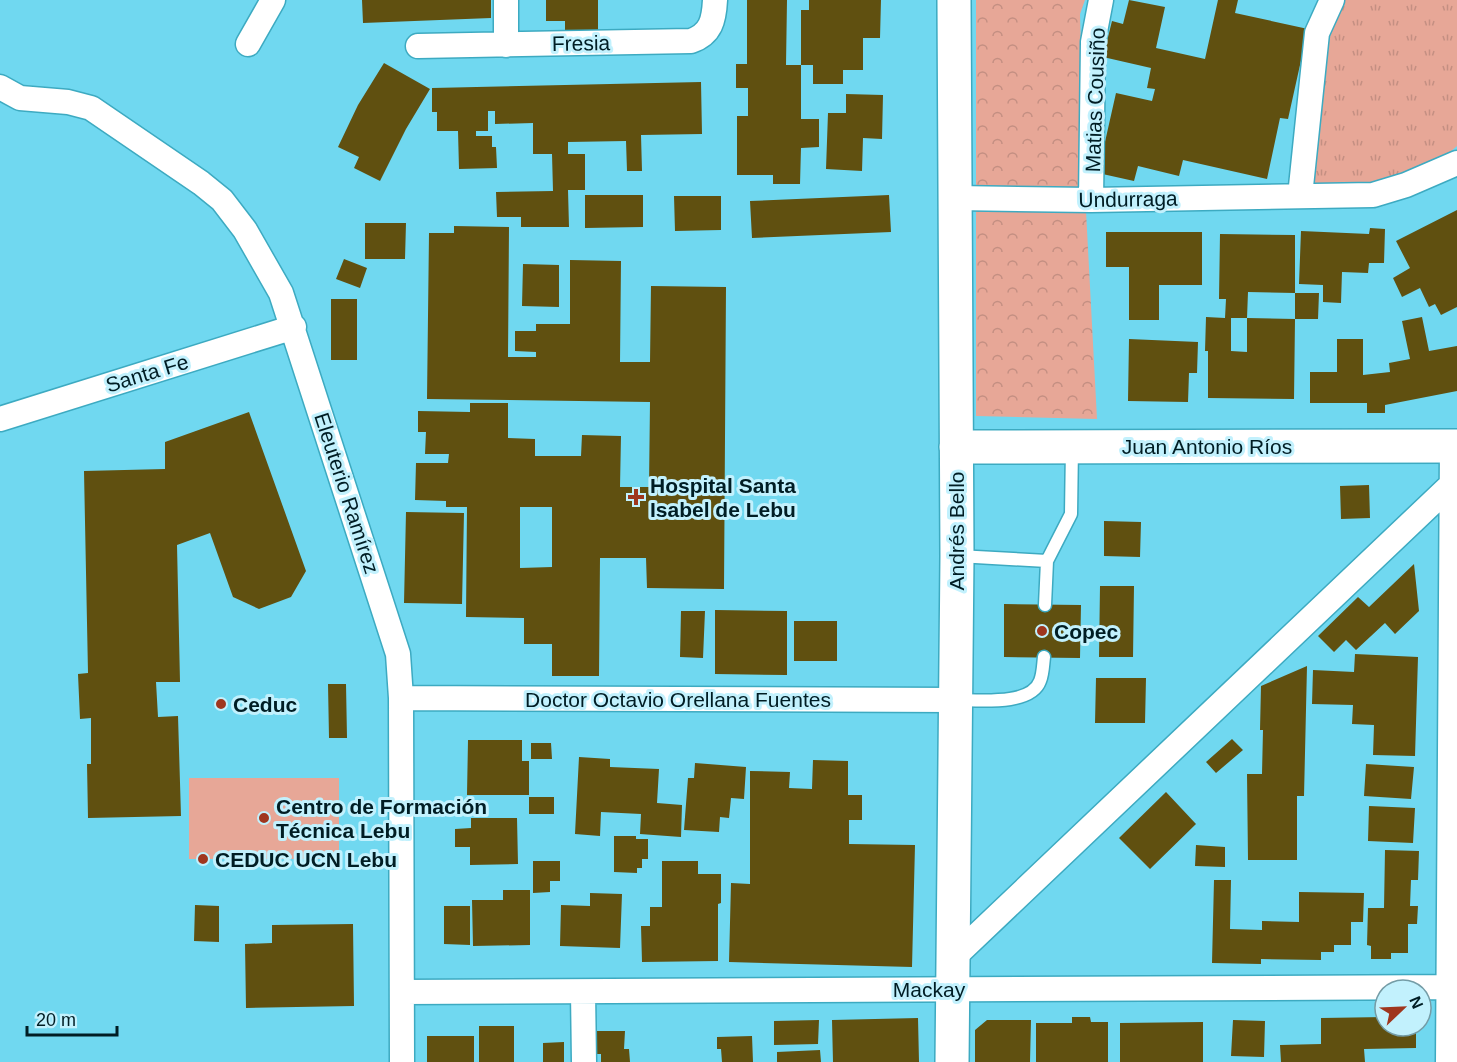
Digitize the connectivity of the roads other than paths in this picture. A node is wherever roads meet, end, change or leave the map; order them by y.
1 (273, 0) edge
2 (506, 0) edge
3 (715, 0) edge
4 (954, 0) edge
5 (1101, 0) edge
6 (1332, 0) edge
7 (248, 44) dead end
8 (506, 45) junction
9 (418, 46) dead end
10 (0, 87) edge
11 (1457, 162) edge
12 (1300, 196) junction
13 (956, 198) junction
14 (1091, 200) junction
15 (294, 327) junction
16 (0, 419) edge
17 (1454, 446) edge
18 (956, 447) junction
19 (1072, 447) junction
20 (1452, 484) junction
21 (957, 556) junction
22 (1047, 561) junction
23 (1046, 605) dead end
24 (1044, 657) dead end
25 (401, 698) junction
26 (955, 700) junction
27 (953, 973) junction
28 (1453, 987) edge
29 (402, 992) junction
30 (584, 992) junction
31 (402, 1062) edge
32 (584, 1062) edge
33 (952, 1062) edge
34 (1448, 1062) edge

1 - 7 street
2 - 8 street
3 - 8 street, Fresia
4 - 13 main road, Andrés Bello
5 - 14 street, Matias Cousiño
6 - 12 street
8 - 9 street, Fresia
10 - 15 street, Eleuterio Ramírez
11 - 12 street, Undurraga
12 - 14 street, Undurraga
13 - 14 street, Undurraga
13 - 18 main road, Andrés Bello
15 - 16 street, Santa Fe
15 - 25 street, Eleuterio Ramírez
17 - 19 main road, Juan Antonio Ríos
17 - 20 street
18 - 19 main road, Juan Antonio Ríos
18 - 21 main road, Andrés Bello
19 - 22 lane
20 - 27 street
20 - 28 street
21 - 22 lane
21 - 26 main road, Andrés Bello
22 - 23 lane
24 - 26 lane
25 - 26 street, Doctor Octavio Orellana Fuentes
25 - 29 street, Eleuterio Ramírez
26 - 27 main road, Andrés Bello
27 - 28 street, Mackay
27 - 30 street, Mackay
27 - 33 main road, Andrés Bello
28 - 34 street
29 - 30 street, Mackay
29 - 31 street, Eleuterio Ramírez
30 - 32 street

